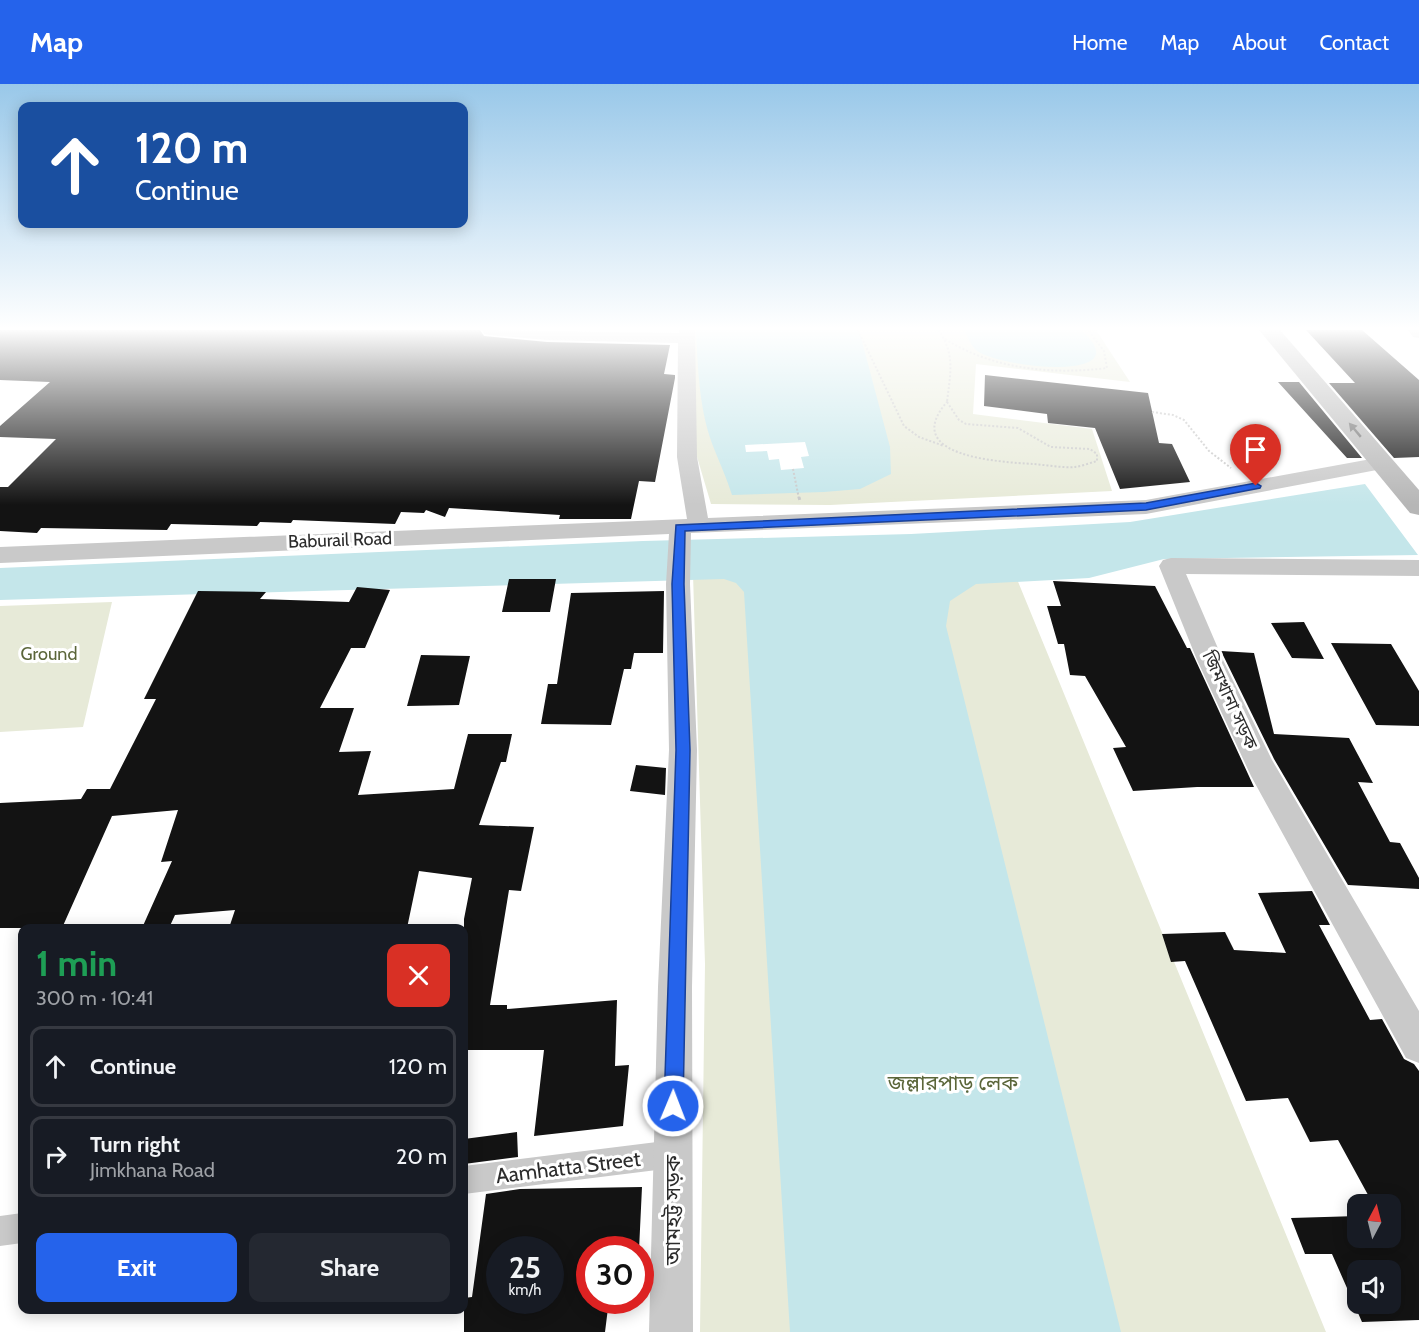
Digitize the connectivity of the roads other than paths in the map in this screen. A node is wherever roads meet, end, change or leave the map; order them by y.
1 (687, 388) edge
2 (1318, 388) edge
3 (1342, 388) edge
4 (1408, 460) dead end
5 (1382, 463) junction
6 (1419, 507) edge
7 (687, 530) junction
8 (0, 555) edge
9 (1419, 568) edge
10 (1419, 1044) edge
11 (673, 1154) junction
12 (468, 1180) edge
13 (18, 1229) edge
14 (0, 1231) edge
15 (671, 1332) edge

1 - 7 street, আমহট্ট সড়ক
5 -> 2 main road
3 - 4 main road
5 - 6 main road
5 - 7 street, Baburail Road
7 - 8 street, Baburail Road
7 - 11 street, আমহট্ট সড়ক
9 - 10 street, জিমখানা সড়ক
11 - 12 street, Aamhatta Street
11 - 15 street, আমহট্ট সড়ক
13 - 14 street

